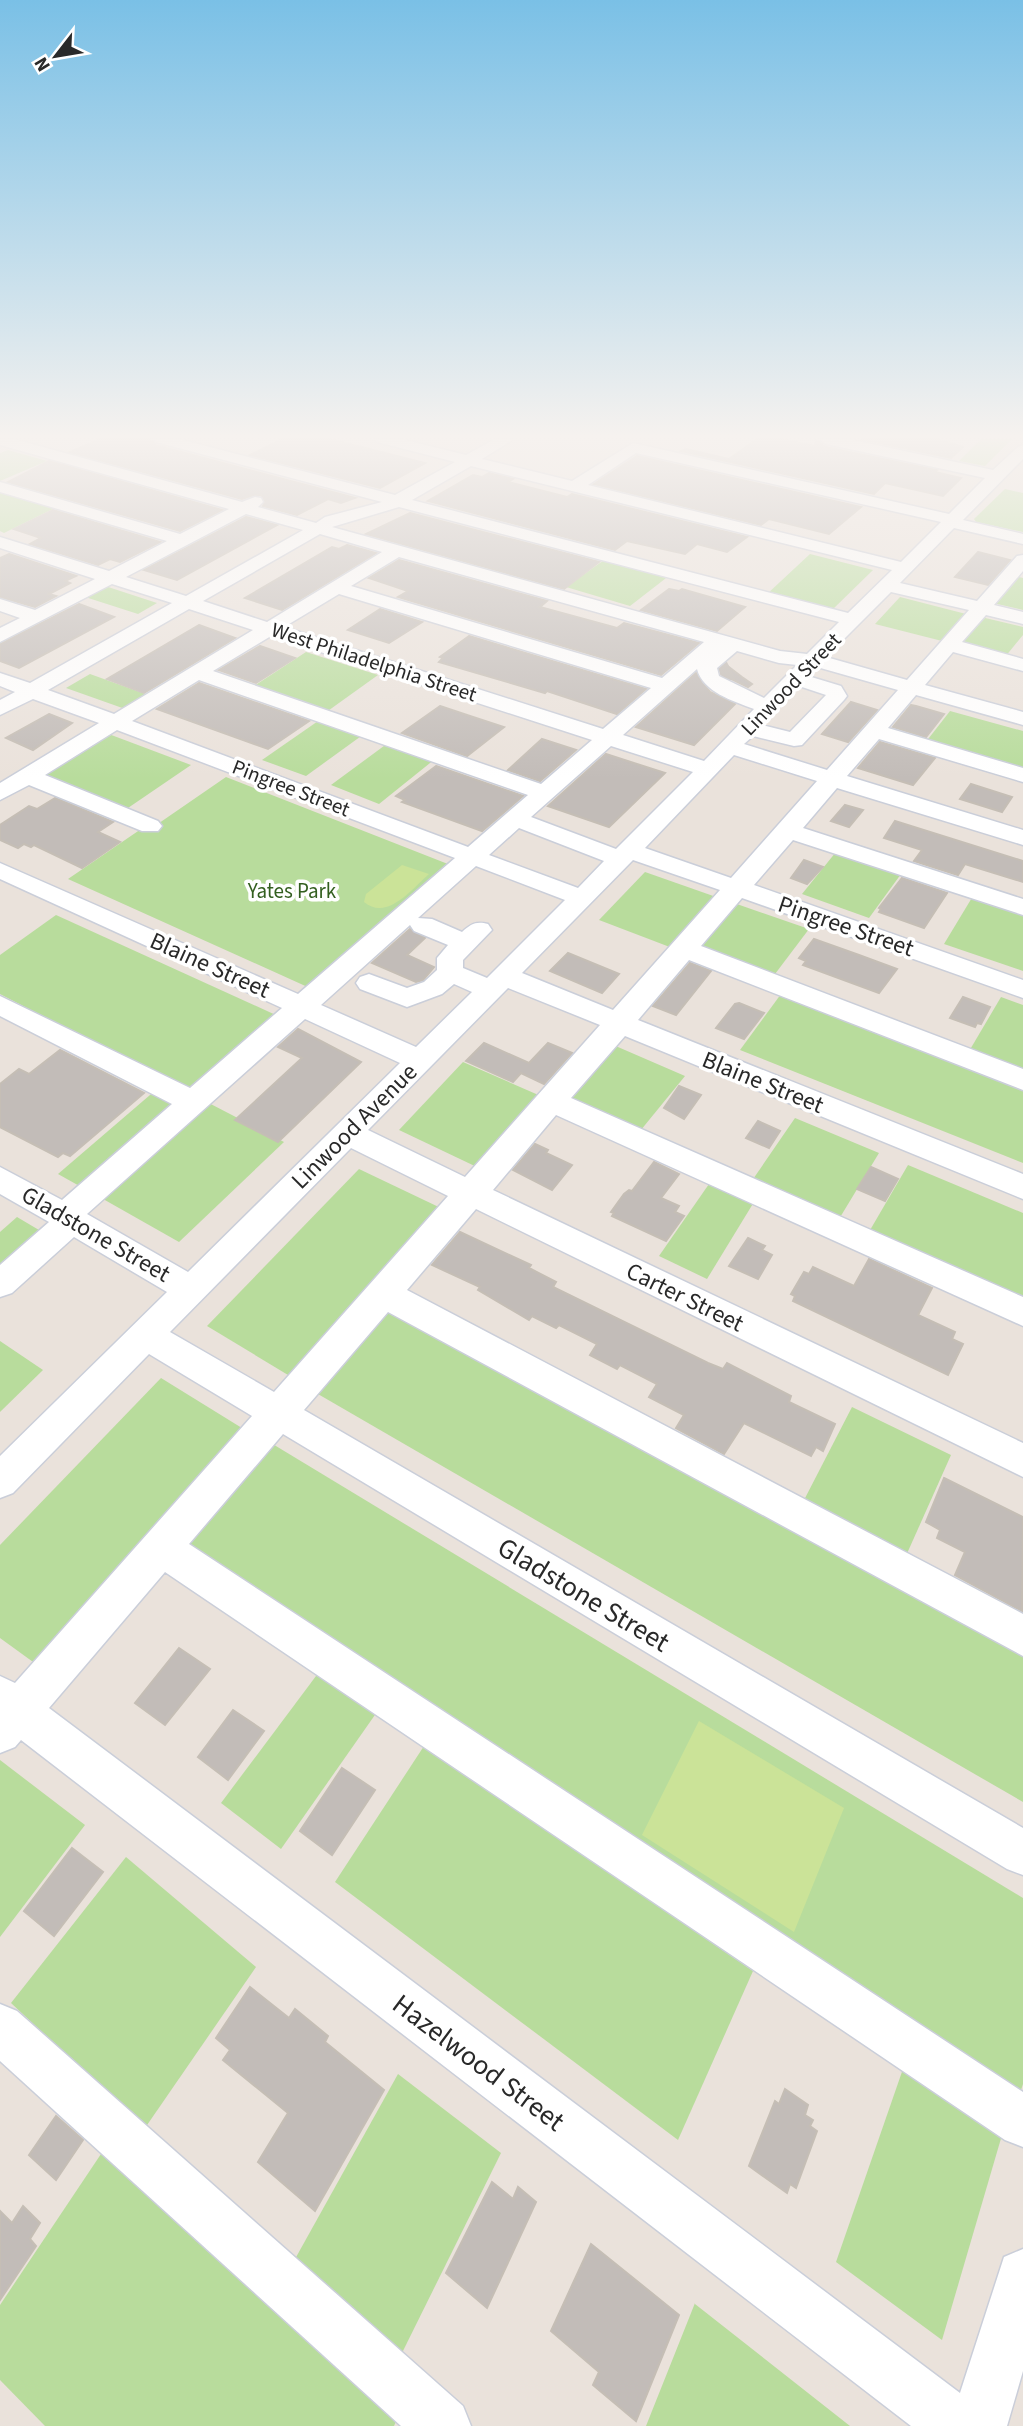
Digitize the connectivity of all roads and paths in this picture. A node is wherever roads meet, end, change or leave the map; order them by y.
1 (31, 552) edge
2 (159, 552) edge
3 (275, 552) edge
4 (393, 552) edge
5 (403, 552) edge
6 (593, 552) edge
7 (840, 552) edge
8 (920, 552) edge
9 (904, 568) junction
10 (1019, 570) edge
11 (111, 578) junction
12 (887, 585) junction
13 (336, 587) junction
14 (189, 602) junction
15 (0, 605) edge
16 (981, 608) junction
17 (36, 617) junction
18 (1023, 618) edge
19 (852, 620) junction
20 (268, 627) junction
21 (0, 636) edge
22 (949, 645) junction
23 (813, 660) junction
24 (1023, 665) edge
25 (727, 669) junction
26 (197, 672) junction
27 (0, 679) edge
28 (774, 681) junction
29 (666, 686) junction
30 (912, 688) junction
31 (33, 691) junction
32 (768, 707) junction
33 (0, 709) edge
34 (1023, 719) edge
35 (114, 722) junction
36 (749, 728) junction
37 (874, 731) junction
38 (608, 738) junction
39 (730, 747) junction
40 (708, 770) junction
41 (1023, 775) edge
42 (28, 776) junction
43 (832, 779) junction
44 (0, 793) edge
45 (545, 793) junction
46 (526, 823) dead end
47 (150, 826) dead end
48 (787, 830) junction
49 (1023, 838) edge
50 (624, 855) junction
51 (474, 857) junction
52 (0, 870) edge
53 (737, 888) junction
54 (582, 898) junction
55 (1023, 907) edge
56 (423, 925) dead end
57 (684, 949) junction
58 (450, 973) junction
59 (369, 983) dead end
60 (497, 983) junction
61 (1023, 989) edge
62 (0, 1005) edge
63 (302, 1007) junction
64 (619, 1023) junction
65 (420, 1060) junction
66 (1023, 1080) edge
67 (551, 1101) junction
68 (194, 1102) junction
69 (347, 1133) junction
70 (0, 1179) edge
71 (1023, 1187) edge
72 (471, 1193) junction
73 (69, 1218) junction
74 (0, 1284) edge
75 (191, 1290) junction
76 (383, 1293) junction
77 (1023, 1312) edge
78 (146, 1335) junction
79 (278, 1413) junction
80 (1023, 1461) edge
81 (0, 1481) edge
82 (161, 1548) junction
83 (1023, 1636) edge
84 (6, 1714) edge
85 (1023, 1853) edge
86 (0, 2028) edge
87 (1023, 2122) edge
88 (1023, 2276) edge
89 (443, 2426) edge
90 (957, 2426) edge
91 (979, 2426) edge

1 - 11 street, West Philadelphia Street
2 - 11 street
3 - 14 street
4 - 13 street
5 - 25 street
6 - 19 street
7 - 9 street
8 - 9 street, Linwood Street
9 - 12 street, Linwood Street
10 - 16 street
11 - 14 street, West Philadelphia Street
11 - 17 street
12 - 16 street
12 - 19 street, Linwood Street
13 - 20 street
13 - 29 street
14 - 20 street, West Philadelphia Street
14 - 31 street
15 - 17 street
16 - 18 street
16 - 22 street
17 - 21 street
19 - 23 street, Linwood Street
20 - 26 street
20 - 38 street, West Philadelphia Street
22 - 24 street
22 - 30 street
23 - 25 street
23 - 28 street, Linwood Street
23 - 30 street
25 - 28 street
25 - 28 street
25 - 29 street
25 - 32 street
26 - 35 street
26 - 45 street
27 - 31 street, Pingree Street
28 - 32 street, Linwood Street
28 - 36 street
29 - 38 street
30 - 34 street
30 - 37 street
31 - 33 street
31 - 35 street, Pingree Street
32 - 36 street, Linwood Street
35 - 42 street
35 - 51 street, Pingree Street
36 - 39 street, Linwood Street
37 - 41 street
37 - 43 street
38 - 40 street, West Philadelphia Street
38 - 45 street
39 - 40 street, Linwood Street
39 - 43 street
40 - 50 street, Linwood Avenue
42 - 44 street
42 - 47 street
43 - 48 street
43 - 49 street
45 - 51 street
46 - 50 street, Pingree Street
48 - 53 street
48 - 55 street
50 - 53 street, Pingree Street
50 - 54 street, Linwood Avenue
51 - 54 street, Pingree Street
51 - 63 street
52 - 63 street, Blaine Street
53 - 57 street
53 - 61 street, Pingree Street
54 - 60 street, Linwood Avenue
56 - 58 street
57 - 64 street
57 - 66 street
58 - 59 street
58 - 60 street, Blaine Street
60 - 64 street, Blaine Street
60 - 65 street, Linwood Avenue
62 - 68 street
63 - 65 street, Blaine Street
63 - 68 street
64 - 67 street
64 - 71 street, Blaine Street
65 - 69 street, Linwood Avenue
67 - 72 street
67 - 77 street
68 - 73 street
69 - 72 street, Carter Street
69 - 75 street, Linwood Avenue
70 - 73 street, Gladstone Street
72 - 76 street
72 - 80 street, Carter Street
73 - 74 street
73 - 75 street, Gladstone Street
75 - 78 street, Linwood Avenue
76 - 79 street
76 - 83 street
78 - 79 street, Gladstone Street
78 - 81 street, Linwood Avenue
79 - 82 street
79 - 85 street, Gladstone Street
82 - 84 street
82 - 87 street
84 - 90 street, Hazelwood Street
86 - 89 street
88 - 91 street

